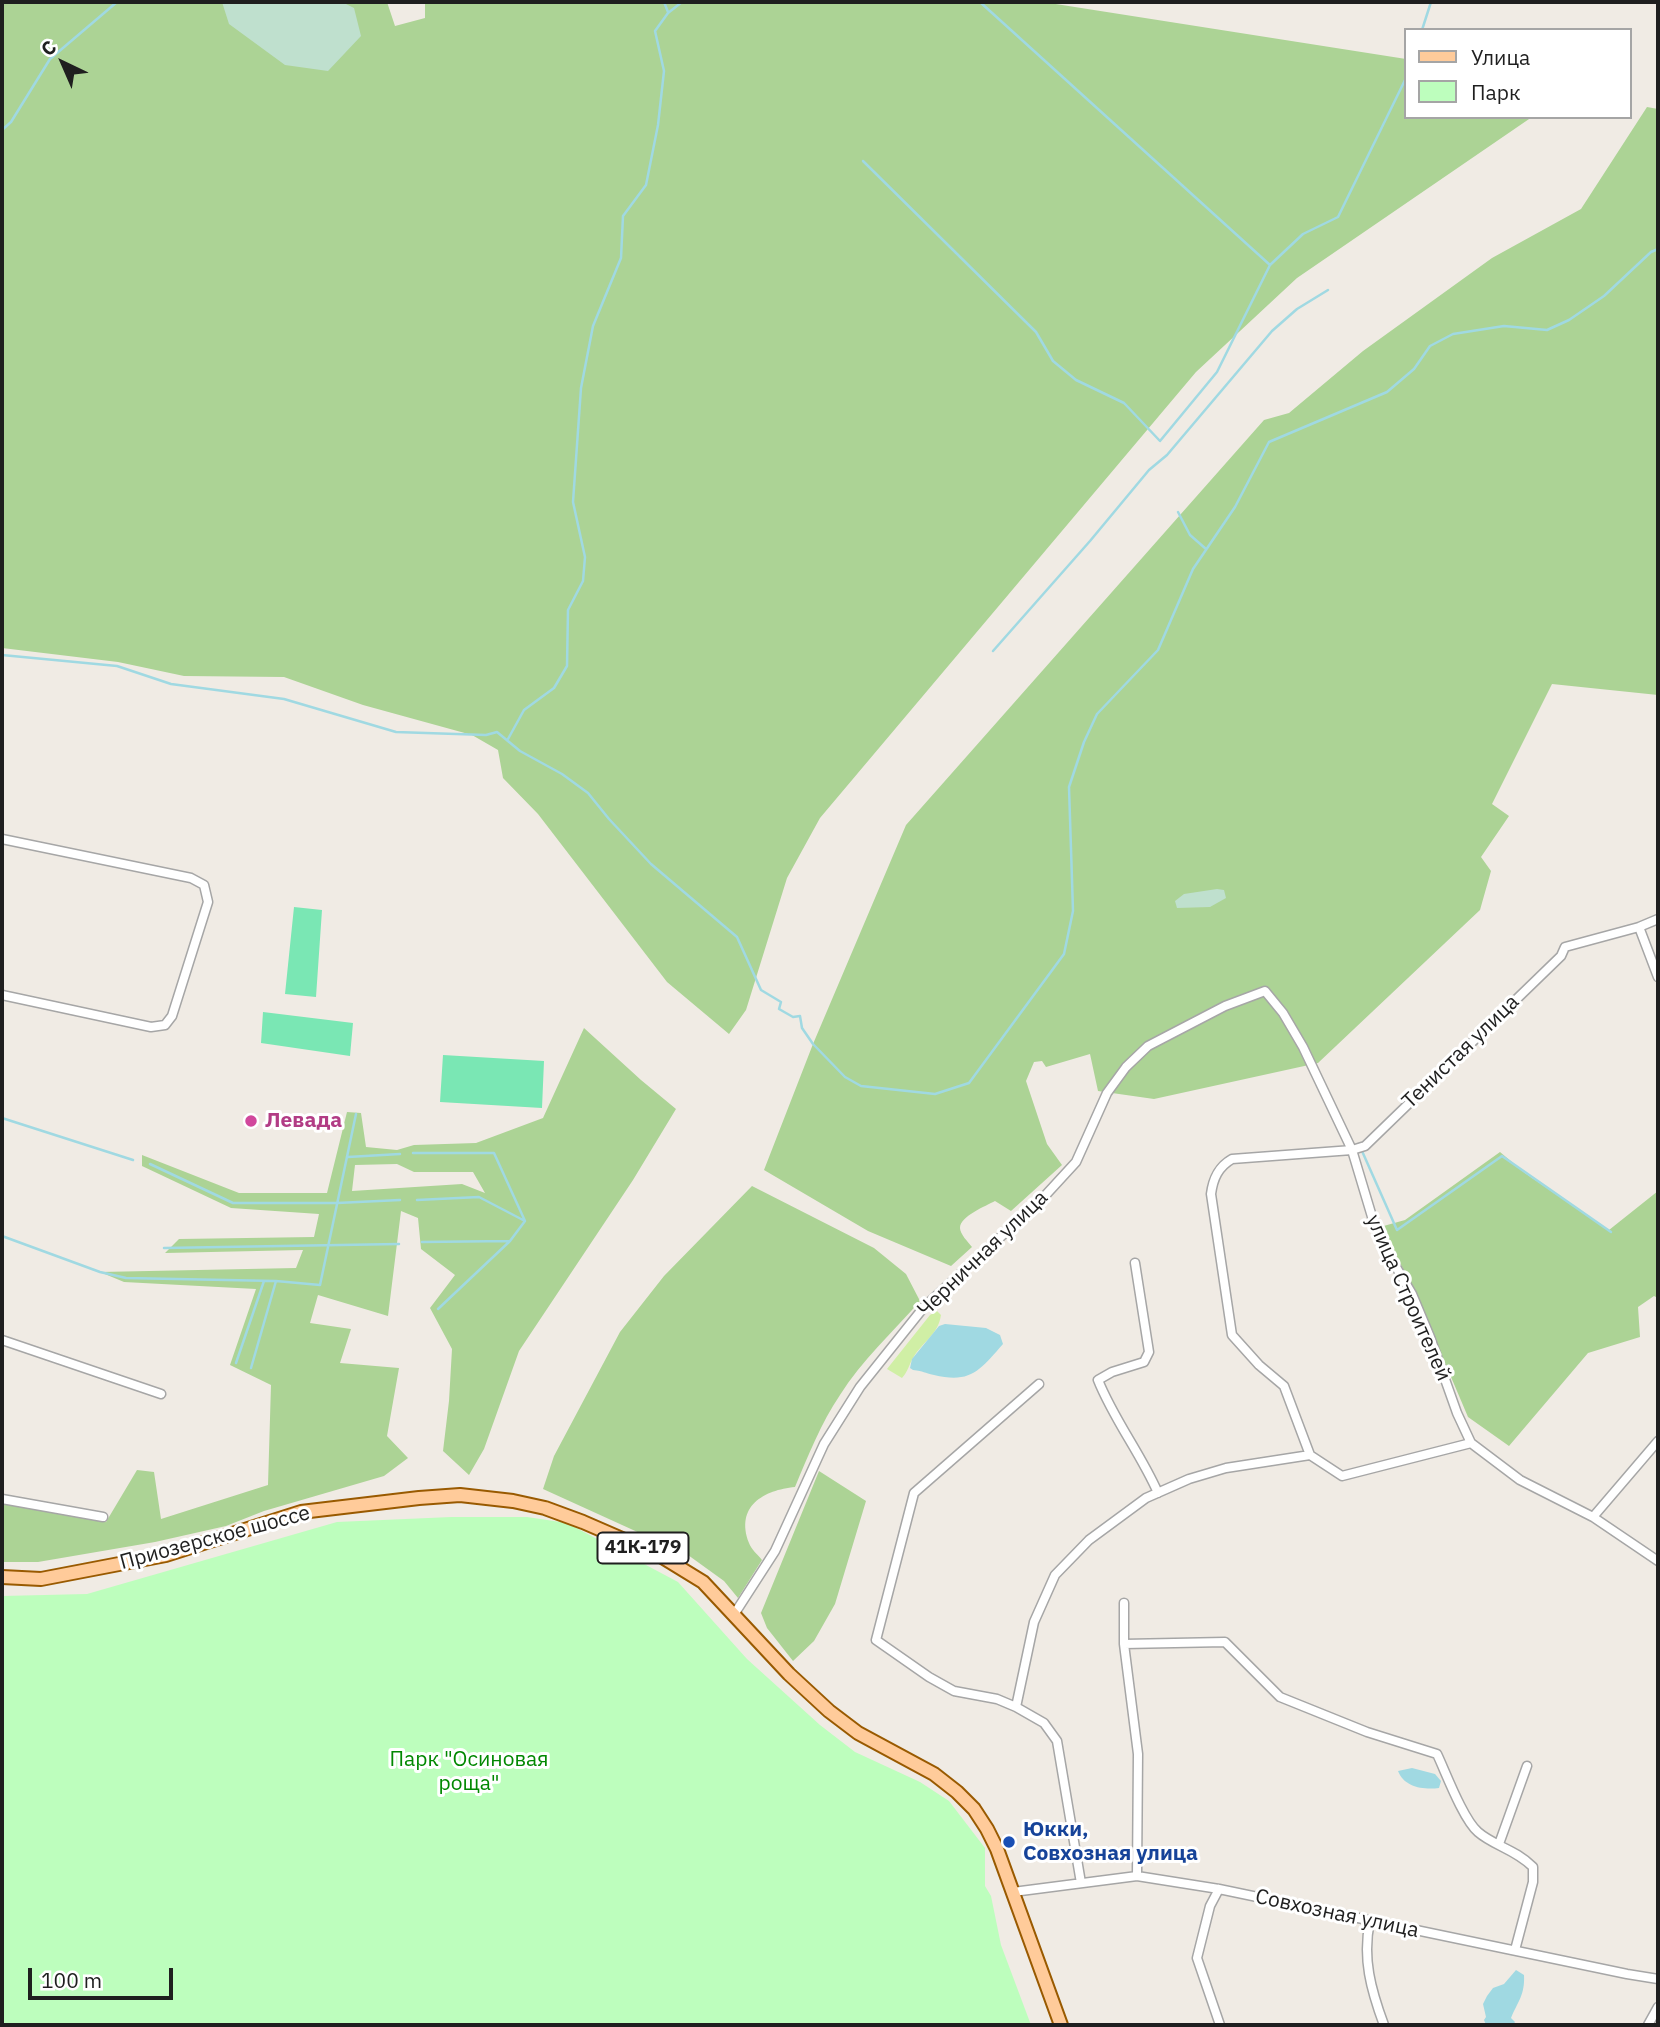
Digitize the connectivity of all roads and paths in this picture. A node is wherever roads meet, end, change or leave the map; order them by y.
1 (2, 839) edge
2 (1658, 919) edge
3 (1639, 927) junction
4 (1658, 977) edge
5 (1265, 991) joint
6 (2, 995) edge
7 (1352, 1150) junction
8 (1135, 1263) dead end
9 (2, 1340) edge
10 (1038, 1384) dead end
11 (161, 1394) dead end
12 (1658, 1441) edge
13 (1471, 1443) junction
14 (1310, 1455) junction
15 (1158, 1493) junction
16 (2, 1499) edge
17 (103, 1517) dead end
18 (1593, 1517) junction
19 (1658, 1561) edge
20 (2, 1577) edge
21 (1124, 1603) dead end
22 (735, 1613) junction
23 (1124, 1644) junction
24 (1016, 1707) junction
25 (1527, 1766) dead end
26 (1499, 1843) junction
27 (1137, 1876) junction
28 (1081, 1883) junction
29 (1219, 1889) junction
30 (1013, 1892) junction
31 (1370, 1921) junction
32 (1515, 1950) junction
33 (1658, 1979) edge
34 (1658, 2007) edge
35 (1061, 2025) edge
36 (1220, 2025) edge
37 (1384, 2025) edge
38 (1648, 2025) edge

1 - 6 street
2 - 3 street
3 - 4 street
3 - 7 street, Тенистая улица
5 - 7 street, улица Строителей
5 - 22 street, Черничная улица
7 - 13 street, улица Строителей
7 - 14 street
8 - 15 street
9 - 11 street
10 - 24 street
12 - 18 street
13 - 14 street
13 - 18 street
14 - 15 street
15 - 24 street
16 - 17 street
18 - 19 street
20 - 22 main road, Приозерское шоссе / 41К-179
21 - 23 street
22 - 30 main road, Приозерское шоссе / 41К-179
23 - 26 street
23 - 27 street
24 - 28 street
25 - 26 street
26 - 32 street
27 - 28 street, Совхозная улица
27 - 29 street, Совхозная улица
28 - 30 street, Совхозная улица
29 - 31 street, Совхозная улица
29 - 36 street
30 - 35 main road, Приозерское шоссе / 41К-179
31 - 32 street, Совхозная улица
31 - 37 street
32 - 33 street, Совхозная улица
34 - 38 street

